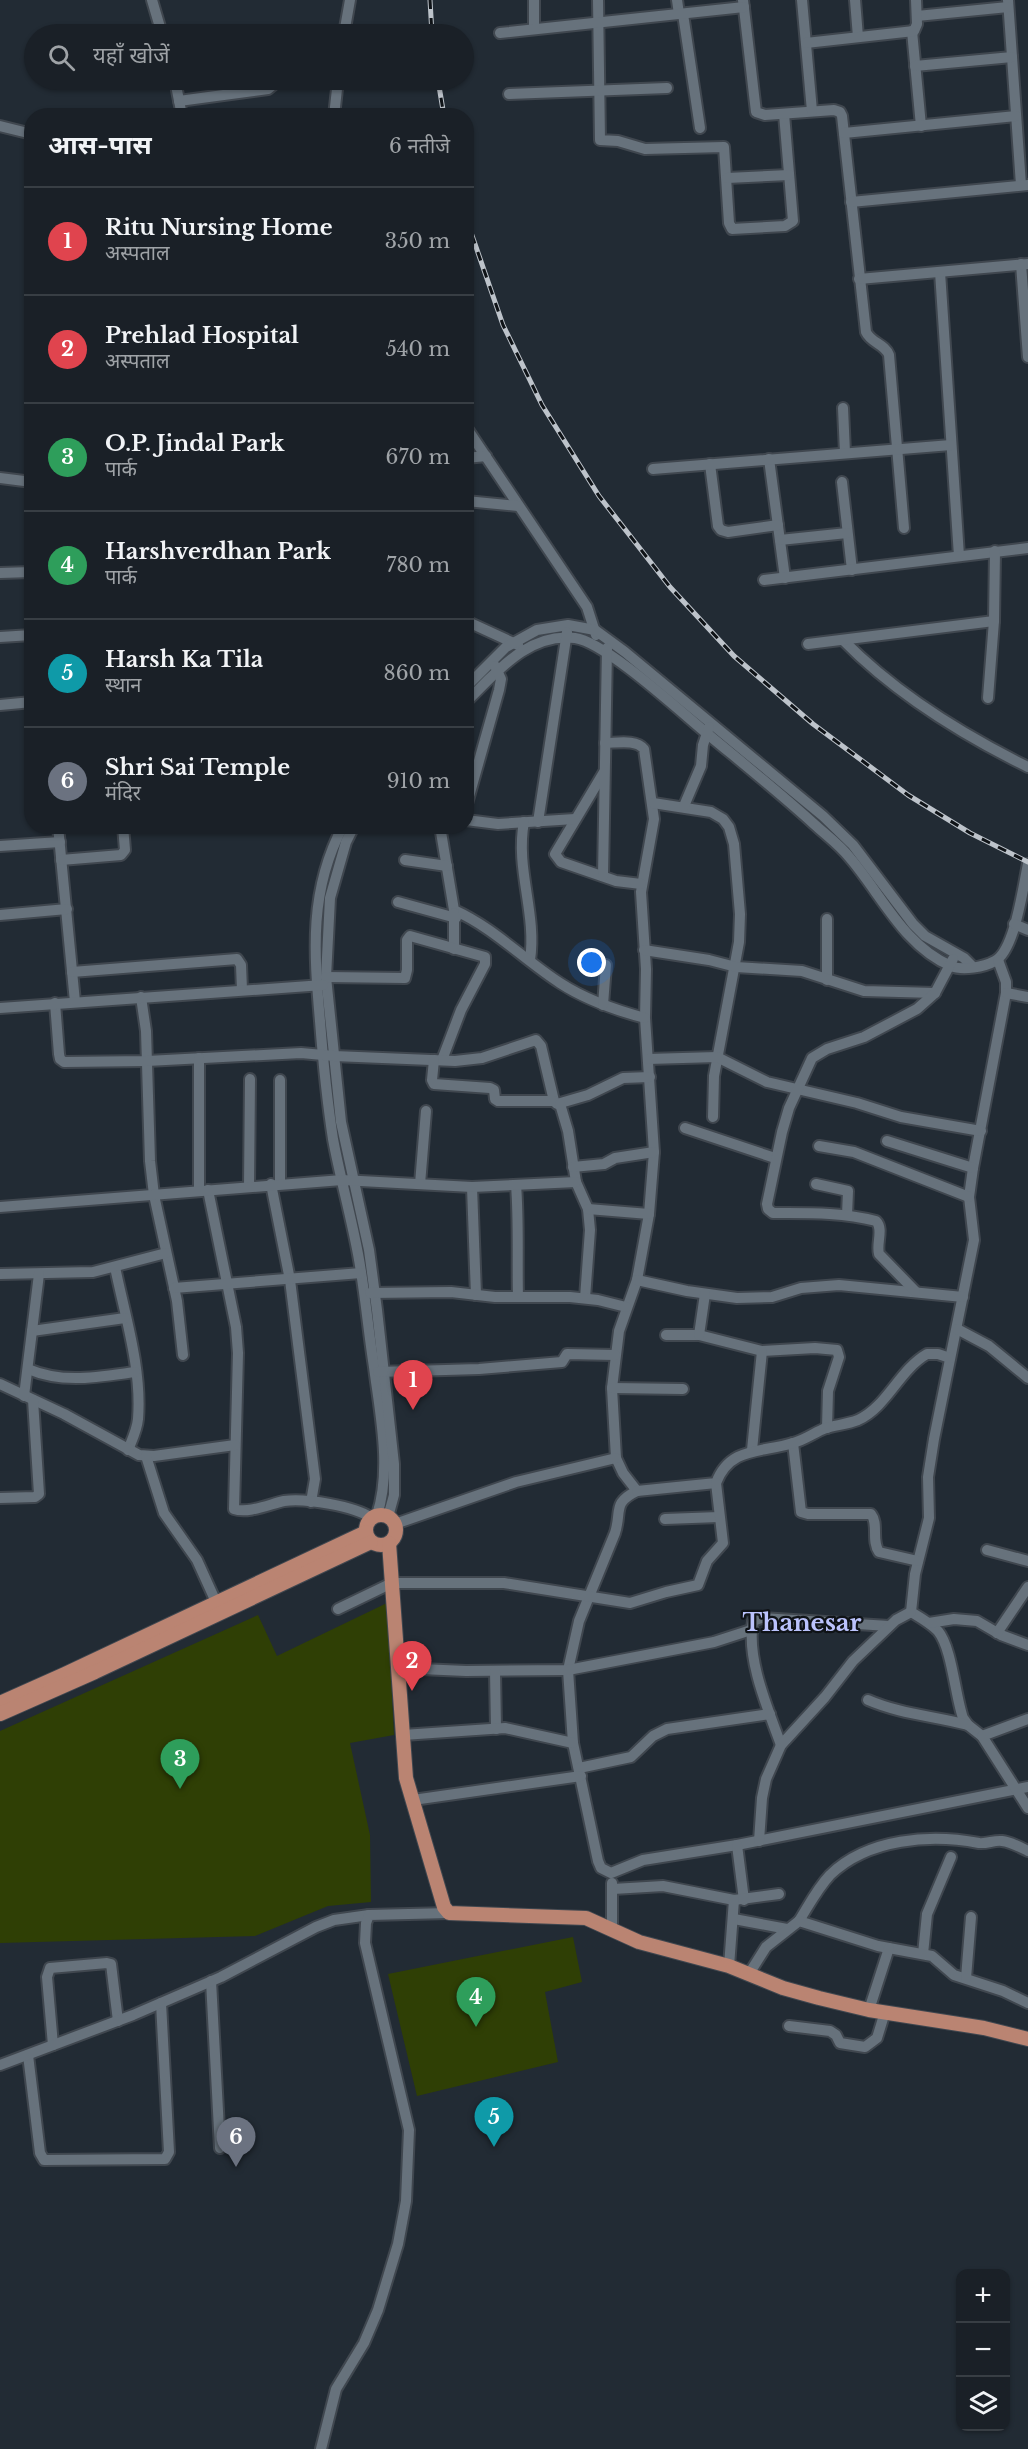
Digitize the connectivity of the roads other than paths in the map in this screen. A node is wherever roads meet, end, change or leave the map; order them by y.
1 (152, 0) edge
2 (350, 0) edge
3 (534, 0) edge
4 (598, 0) edge
5 (677, 0) edge
6 (802, 0) edge
7 (855, 0) edge
8 (916, 0) edge
9 (1008, 3) edge
10 (743, 4) edge
11 (716, 5) edge
12 (681, 14) junction
13 (917, 16) junction
14 (598, 23) junction
15 (159, 24) edge
16 (346, 24) edge
17 (534, 29) junction
18 (912, 31) junction
19 (500, 33) dead end
20 (858, 37) junction
21 (806, 43) junction
22 (1012, 57) junction
23 (915, 66) junction
24 (667, 88) dead end
25 (177, 90) edge
26 (261, 90) edge
27 (337, 90) edge
28 (598, 91) junction
29 (508, 93) dead end
30 (179, 101) junction
31 (180, 108) edge
32 (335, 108) edge
33 (813, 111) junction
34 (784, 114) junction
35 (1016, 116) junction
36 (0, 126) edge
37 (921, 126) junction
38 (700, 128) dead end
39 (24, 132) edge
40 (844, 133) junction
41 (789, 175) junction
42 (727, 178) junction
43 (1025, 185) edge
44 (851, 202) junction
45 (1024, 264) edge
46 (940, 272) junction
47 (859, 279) junction
48 (1028, 357) edge
49 (843, 408) dead end
50 (474, 439) edge
51 (951, 445) junction
52 (898, 449) junction
53 (845, 453) junction
54 (486, 456) junction
55 (474, 457) edge
56 (769, 459) junction
57 (710, 464) junction
58 (653, 469) dead end
59 (0, 478) edge
60 (24, 481) edge
61 (842, 482) dead end
62 (474, 502) edge
63 (518, 506) junction
64 (778, 525) junction
65 (904, 528) dead end
66 (847, 533) junction
67 (780, 540) junction
68 (1028, 548) edge
69 (995, 551) junction
70 (959, 556) junction
71 (852, 570) junction
72 (24, 572) edge
73 (0, 573) edge
74 (785, 578) junction
75 (764, 580) dead end
76 (994, 621) junction
77 (474, 625) edge
78 (567, 626) junction
79 (595, 630) junction
80 (24, 636) edge
81 (0, 637) edge
82 (567, 639) junction
83 (607, 639) junction
84 (843, 640) junction
85 (514, 643) junction
86 (808, 644) dead end
87 (597, 647) junction
88 (526, 649) junction
89 (607, 654) junction
90 (495, 666) junction
91 (474, 681) edge
92 (474, 692) edge
93 (988, 698) dead end
94 (24, 703) edge
95 (0, 705) edge
96 (708, 728) junction
97 (605, 742) junction
98 (1028, 767) edge
99 (604, 772) junction
100 (474, 779) edge
101 (653, 803) junction
102 (684, 806) junction
103 (575, 819) junction
104 (474, 821) edge
105 (524, 822) junction
106 (538, 822) junction
107 (59, 834) edge
108 (123, 834) edge
109 (340, 834) edge
110 (350, 834) edge
111 (441, 834) edge
112 (60, 842) junction
113 (0, 846) edge
114 (62, 860) junction
115 (405, 860) dead end
116 (1028, 864) edge
117 (447, 866) junction
118 (603, 876) junction
119 (641, 884) junction
120 (398, 903) dead end
121 (67, 909) junction
122 (455, 914) junction
123 (0, 915) edge
124 (827, 920) dead end
125 (1014, 924) junction
126 (1028, 930) edge
127 (454, 949) junction
128 (644, 950) junction
129 (955, 954) junction
130 (530, 960) junction
131 (998, 960) junction
132 (606, 965) dead end
133 (736, 966) junction
134 (950, 966) junction
135 (973, 967) junction
136 (72, 972) junction
137 (827, 980) junction
138 (323, 982) junction
139 (242, 990) junction
140 (935, 993) junction
141 (1006, 993) junction
142 (141, 997) junction
143 (1028, 997) edge
144 (75, 1002) junction
145 (55, 1004) junction
146 (603, 1005) junction
147 (0, 1008) edge
148 (645, 1018) junction
149 (328, 1056) junction
150 (717, 1057) junction
151 (199, 1058) junction
152 (648, 1059) junction
153 (438, 1060) junction
154 (147, 1061) junction
155 (650, 1077) junction
156 (250, 1079) dead end
157 (280, 1080) dead end
158 (798, 1088) junction
159 (557, 1102) junction
160 (426, 1111) dead end
161 (712, 1117) dead end
162 (685, 1128) dead end
163 (981, 1131) junction
164 (887, 1141) dead end
165 (819, 1146) dead end
166 (654, 1152) junction
167 (775, 1158) junction
168 (573, 1167) junction
169 (973, 1168) junction
170 (342, 1180) junction
171 (354, 1181) junction
172 (576, 1182) junction
173 (276, 1184) junction
174 (420, 1184) junction
175 (816, 1184) dead end
176 (516, 1185) junction
177 (249, 1186) junction
178 (472, 1187) junction
179 (203, 1190) junction
180 (154, 1195) junction
181 (969, 1197) junction
182 (0, 1207) edge
183 (588, 1209) junction
184 (649, 1214) junction
185 (847, 1215) junction
186 (166, 1253) junction
187 (115, 1267) junction
188 (361, 1273) junction
189 (0, 1274) edge
190 (39, 1274) junction
191 (290, 1280) junction
192 (638, 1280) junction
193 (227, 1284) junction
194 (174, 1288) junction
195 (915, 1291) junction
196 (369, 1293) junction
197 (705, 1294) junction
198 (476, 1295) junction
199 (518, 1297) junction
200 (585, 1298) junction
201 (963, 1298) junction
202 (626, 1307) junction
203 (125, 1318) junction
204 (957, 1329) junction
205 (32, 1330) junction
206 (666, 1335) dead end
207 (699, 1335) junction
208 (762, 1352) junction
209 (615, 1354) junction
210 (183, 1355) dead end
211 (950, 1358) junction
212 (28, 1369) junction
213 (135, 1372) junction
214 (379, 1372) junction
215 (1028, 1378) edge
216 (0, 1384) edge
217 (612, 1388) junction
218 (683, 1389) dead end
219 (28, 1398) junction
220 (827, 1428) junction
221 (793, 1443) junction
222 (235, 1445) junction
223 (128, 1450) junction
224 (752, 1450) junction
225 (146, 1456) junction
226 (616, 1458) junction
227 (716, 1483) junction
228 (637, 1491) junction
229 (0, 1498) edge
230 (311, 1502) junction
231 (720, 1517) junction
232 (383, 1518) junction
233 (665, 1519) dead end
234 (368, 1537) junction
235 (388, 1543) junction
236 (987, 1550) dead end
237 (918, 1561) junction
238 (1028, 1561) edge
239 (392, 1583) junction
240 (1028, 1587) edge
241 (589, 1596) junction
242 (216, 1602) junction
243 (338, 1609) dead end
244 (911, 1612) junction
245 (929, 1623) junction
246 (889, 1626) junction
247 (751, 1630) junction
248 (998, 1633) junction
249 (1028, 1645) edge
250 (398, 1668) junction
251 (568, 1670) junction
252 (495, 1671) junction
253 (868, 1700) dead end
254 (0, 1703) edge
255 (0, 1714) edge
256 (770, 1714) junction
257 (1028, 1719) edge
258 (968, 1725) junction
259 (496, 1729) junction
260 (403, 1735) junction
261 (982, 1736) junction
262 (573, 1743) junction
263 (781, 1745) junction
264 (580, 1772) junction
265 (1028, 1787) edge
266 (1015, 1790) junction
267 (413, 1800) junction
268 (1028, 1809) edge
269 (759, 1841) junction
270 (737, 1845) junction
271 (1028, 1851) edge
272 (951, 1857) dead end
273 (611, 1873) junction
274 (614, 1889) junction
275 (778, 1894) dead end
276 (739, 1900) junction
277 (449, 1913) junction
278 (369, 1915) junction
279 (971, 1917) dead end
280 (734, 1919) junction
281 (799, 1921) junction
282 (612, 1929) junction
283 (787, 1929) junction
284 (889, 1948) junction
285 (923, 1954) junction
286 (729, 1966) junction
287 (749, 1974) junction
288 (966, 1978) junction
289 (211, 1981) junction
290 (1028, 2002) edge
291 (160, 2003) junction
292 (869, 2010) junction
293 (885, 2012) junction
294 (118, 2021) junction
295 (789, 2026) dead end
296 (1028, 2039) edge
297 (54, 2045) junction
298 (28, 2055) junction
299 (0, 2065) edge
300 (220, 2148) dead end
301 (321, 2449) edge

1 - 15 street
2 - 16 street
3 - 17 street
4 - 14 street
5 - 12 street
6 - 21 street
7 - 20 street
8 - 13 street
9 - 13 street
9 - 22 street
10 - 11 street
10 - 34 street
11 - 12 street
12 - 14 street
12 - 38 street
13 - 18 street
14 - 17 street
14 - 28 street
17 - 19 street
18 - 20 street
18 - 23 street
20 - 21 street
21 - 33 street
22 - 23 street
22 - 35 street
23 - 37 street
24 - 28 street
25 - 30 street
26 - 30 street
27 - 32 street
28 - 29 street
28 - 42 street
30 - 31 street
33 - 34 street
33 - 40 street
34 - 41 street
35 - 37 street
35 - 43 street
36 - 39 street
37 - 40 street
40 - 44 street
41 - 42 street
41 - 42 street
43 - 44 street
44 - 47 street
45 - 46 street
45 - 48 street
46 - 47 street
46 - 51 street
47 - 52 street
49 - 53 street
50 - 54 street
51 - 52 street
51 - 70 street
52 - 53 street
52 - 65 street
53 - 56 street
54 - 55 street
54 - 63 street
56 - 57 street
56 - 64 street
57 - 58 street
57 - 64 street
59 - 60 street
61 - 66 street
62 - 63 street
63 - 79 street
64 - 67 street
66 - 67 street
66 - 71 street
67 - 74 street
68 - 69 street
69 - 70 street
69 - 76 street
70 - 71 street
71 - 74 street
72 - 73 street
74 - 75 street
76 - 84 street
76 - 93 street
77 - 85 street
78 - 79 street
78 - 82 street
78 - 85 street
79 - 83 street
79 - 87 street
80 - 81 street
82 - 87 street
82 - 88 street
82 - 106 street
83 - 89 street
83 - 96 street
84 - 86 street
84 - 98 street
85 - 88 street
85 - 90 street
87 - 89 street
88 - 90 street
89 - 96 street
89 - 97 street
90 - 91 street
90 - 92 street
90 - 100 street
94 - 95 street
96 - 102 street
96 - 129 street
96 - 134 street
97 - 99 street
97 - 101 street
99 - 103 street
99 - 118 street
101 - 102 street
101 - 119 street
102 - 133 street
103 - 106 street
103 - 118 street
104 - 105 street
105 - 106 street
105 - 130 street
107 - 112 street
108 - 114 street
109 - 138 street
110 - 138 street
111 - 117 street
112 - 113 street
112 - 114 street
114 - 121 street
115 - 117 street
116 - 125 street
117 - 122 street
118 - 119 street
119 - 128 street
120 - 122 street
121 - 123 street
121 - 136 street
122 - 127 street
122 - 130 street
124 - 137 street
125 - 126 street
125 - 131 street
127 - 138 street
127 - 153 street
128 - 133 street
128 - 148 street
129 - 134 street
129 - 135 street
130 - 146 street
131 - 135 street
131 - 141 street
132 - 146 street
133 - 137 street
133 - 150 street
134 - 135 street
134 - 140 street
136 - 139 street
136 - 144 street
137 - 140 street
138 - 139 street
138 - 149 street
139 - 142 street
140 - 158 street
141 - 143 street
141 - 163 street
142 - 144 street
142 - 154 street
144 - 145 street
145 - 147 street
145 - 154 street
146 - 148 street
148 - 152 street
149 - 151 street
149 - 153 street
149 - 170 street
149 - 171 street
150 - 152 street
150 - 158 street
150 - 161 street
151 - 154 street
151 - 179 street
152 - 155 street
153 - 159 street
153 - 159 street
154 - 180 street
155 - 159 street
155 - 166 street
156 - 177 street
157 - 173 street
158 - 163 street
158 - 167 street
159 - 168 street
160 - 174 street
162 - 167 street
163 - 169 street
164 - 169 street
165 - 181 street
166 - 168 street
166 - 184 street
167 - 185 street
168 - 172 street
169 - 181 street
170 - 171 street
170 - 173 street
170 - 188 street
171 - 174 street
171 - 196 street
172 - 176 street
172 - 183 street
173 - 177 street
173 - 191 street
174 - 178 street
175 - 185 street
176 - 178 street
176 - 199 street
177 - 179 street
178 - 198 street
179 - 180 street
179 - 193 street
180 - 182 street
180 - 186 street
181 - 201 street
183 - 184 street
183 - 200 street
184 - 192 street
185 - 195 street
186 - 187 street
186 - 194 street
187 - 190 street
187 - 203 street
188 - 191 street
188 - 196 street
189 - 190 street
190 - 205 street
191 - 193 street
191 - 230 street
192 - 197 street
192 - 202 street
193 - 194 street
193 - 222 street
194 - 210 street
195 - 197 street
195 - 201 street
196 - 198 street
196 - 214 street
197 - 207 street
198 - 199 street
199 - 200 street
200 - 202 street
201 - 204 street
202 - 209 street
203 - 205 street
203 - 213 street
204 - 211 street
204 - 215 street
205 - 212 street
206 - 207 street
207 - 208 street
208 - 220 street
208 - 224 street
209 - 214 street
209 - 217 street
211 - 220 street
211 - 237 street
212 - 213 street
212 - 219 street
213 - 223 street
214 - 232 street
216 - 219 street
217 - 218 street
217 - 226 street
219 - 223 street
219 - 229 street
220 - 221 street
221 - 224 street
221 - 237 street
222 - 225 street
222 - 230 street
223 - 225 street
224 - 227 street
225 - 242 street
226 - 228 street
226 - 232 street
227 - 228 street
227 - 231 street
228 - 241 street
230 - 232 street
231 - 233 street
231 - 241 street
232 - 234 main road
232 - 235 main road
234 - 235 main road
234 - 242 main road
234 - 255 main road
235 - 239 main road
236 - 238 street
237 - 244 street
239 - 241 street
239 - 243 street
239 - 250 main road
240 - 248 street
241 - 251 street
242 - 254 main road
244 - 245 street
244 - 246 street
245 - 248 street
245 - 258 street
246 - 247 street
246 - 263 street
247 - 251 street
247 - 256 street
248 - 249 street
250 - 252 street
250 - 260 main road
251 - 252 street
251 - 262 street
252 - 259 street
253 - 258 street
256 - 263 street
256 - 264 street
257 - 261 street
258 - 261 street
259 - 260 street
259 - 262 street
260 - 267 main road
261 - 266 street
262 - 264 street
263 - 269 street
264 - 267 street
264 - 273 street
265 - 266 street
266 - 268 street
266 - 269 street
267 - 277 main road
269 - 270 street
270 - 273 street
270 - 276 street
271 - 281 street
272 - 285 street
273 - 274 street
274 - 276 street
274 - 282 street
275 - 276 street
276 - 280 street
277 - 278 street
277 - 282 main road
278 - 289 street
278 - 301 street
279 - 288 street
280 - 283 street
280 - 286 street
281 - 283 street
281 - 284 street
282 - 286 main road
283 - 287 street
284 - 285 street
284 - 292 street
285 - 288 street
286 - 287 main road
287 - 292 main road
288 - 290 street
289 - 291 street
289 - 300 street
291 - 294 street
291 - 298 street
292 - 293 main road
293 - 295 street
293 - 296 main road
294 - 297 street
294 - 297 street
297 - 298 street
298 - 299 street

